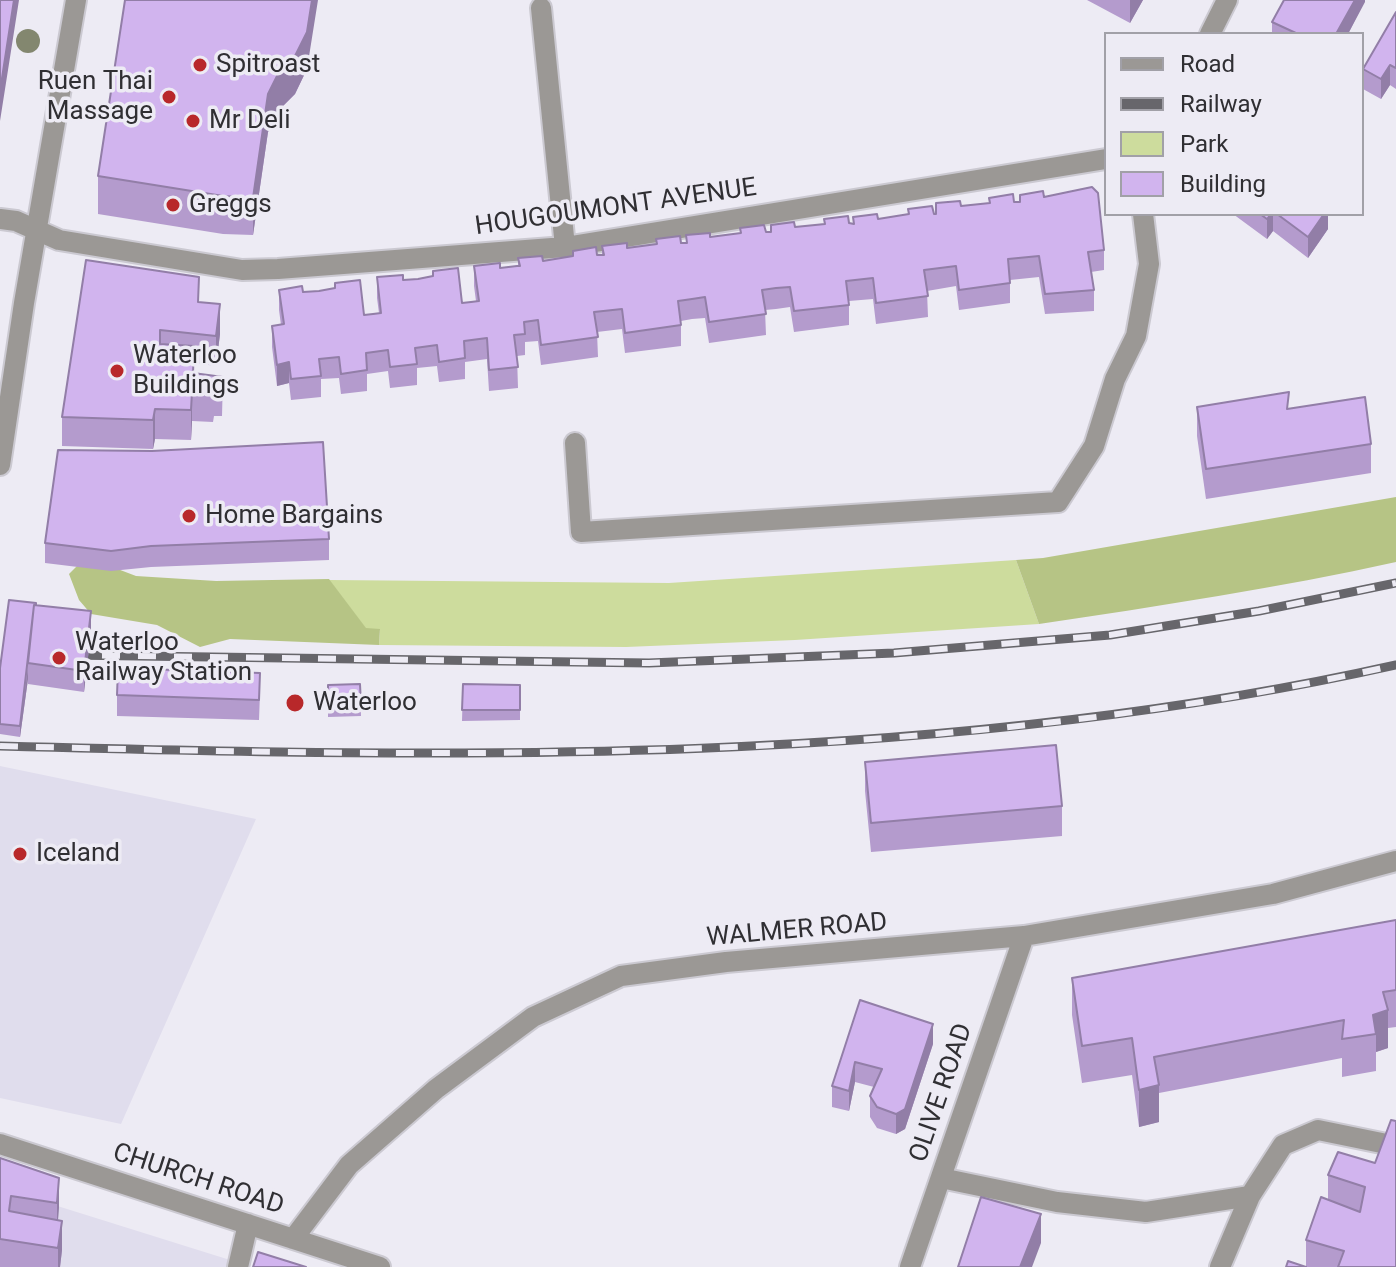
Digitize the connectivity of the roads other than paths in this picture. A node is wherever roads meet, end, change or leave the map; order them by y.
1 (76, 0) edge
2 (1227, 0) edge
3 (541, 8) dead end
4 (1211, 32) edge
5 (1104, 159) edge
6 (1143, 216) edge
7 (0, 219) edge
8 (38, 231) junction
9 (565, 247) junction
10 (575, 443) dead end
11 (0, 465) edge
12 (1396, 861) edge
13 (1024, 936) junction
14 (0, 1144) edge
15 (1396, 1146) edge
16 (941, 1178) junction
17 (1250, 1196) junction
18 (248, 1224) junction
19 (293, 1239) junction
20 (238, 1267) edge
21 (380, 1267) edge
22 (910, 1267) edge
23 (1220, 1267) edge

1 - 8 street
2 - 4 street
3 - 9 street
5 - 9 street, HOUGOUMONT AVENUE
6 - 10 street
7 - 8 street, HOUGOUMONT AVENUE
8 - 9 street, HOUGOUMONT AVENUE
8 - 11 street
12 - 13 street, WALMER ROAD
13 - 16 street, OLIVE ROAD
13 - 19 street, WALMER ROAD
14 - 18 street, CHURCH ROAD
15 - 17 street
16 - 17 street
16 - 22 street, OLIVE ROAD
17 - 23 street
18 - 19 street, CHURCH ROAD
18 - 20 street
19 - 21 street, CHURCH ROAD

